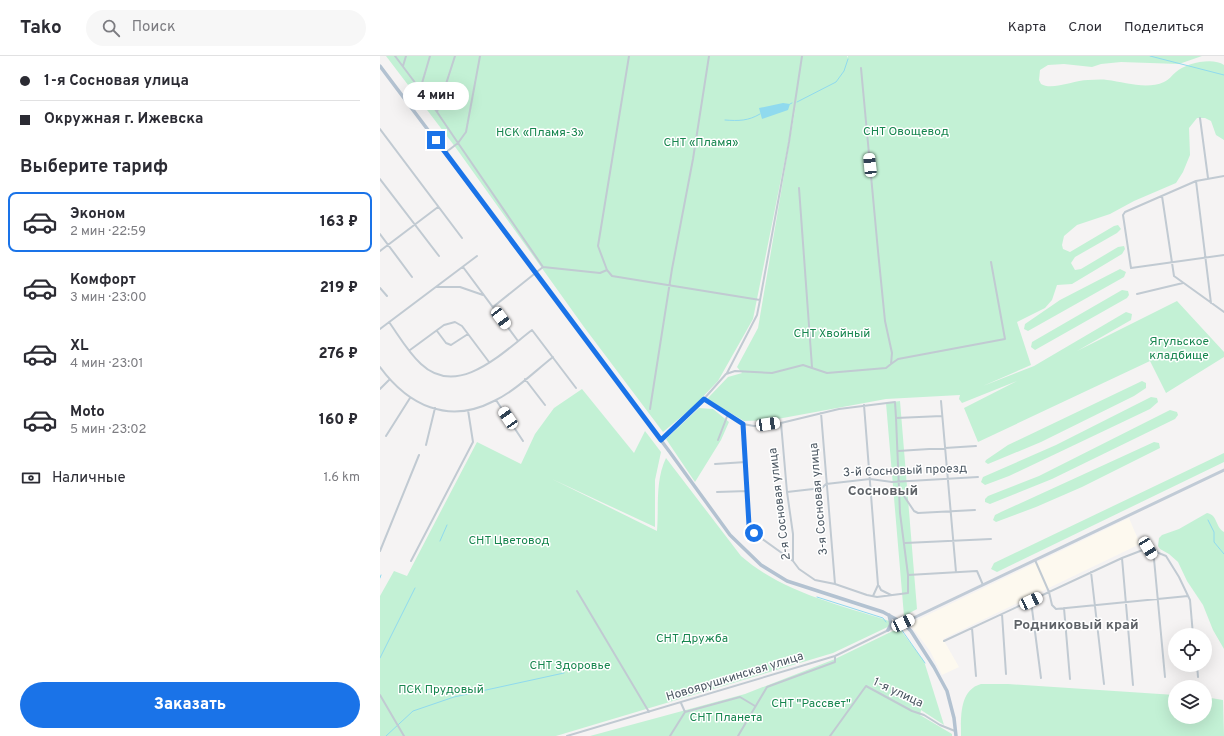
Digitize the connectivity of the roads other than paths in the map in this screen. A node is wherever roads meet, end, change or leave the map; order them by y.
1 (395, 56) edge
2 (406, 56) edge
3 (430, 56) edge
4 (454, 56) edge
5 (480, 56) edge
6 (629, 56) edge
7 (709, 56) edge
8 (802, 56) edge
9 (380, 66) edge
10 (403, 66) junction
11 (861, 68) dead end
12 (420, 90) junction
13 (437, 112) junction
14 (1200, 118) dead end
15 (380, 129) edge
16 (458, 143) junction
17 (445, 153) junction
18 (1224, 176) edge
19 (1208, 178) junction
20 (380, 179) edge
21 (1196, 181) junction
22 (799, 188) dead end
23 (1162, 196) junction
24 (439, 207) junction
25 (415, 225) junction
26 (380, 234) edge
27 (462, 238) dead end
28 (388, 245) junction
29 (380, 251) edge
30 (1224, 255) edge
31 (439, 256) dead end
32 (477, 256) dead end
33 (1206, 258) junction
34 (991, 262) dead end
35 (1172, 263) junction
36 (463, 267) junction
37 (543, 267) junction
38 (607, 270) junction
39 (535, 273) junction
40 (412, 277) dead end
41 (1183, 283) junction
42 (670, 286) junction
43 (436, 287) junction
44 (380, 288) edge
45 (1137, 294) dead end
46 (484, 295) junction
47 (387, 296) dead end
48 (760, 300) junction
49 (1211, 303) junction
50 (493, 307) junction
51 (1224, 312) edge
52 (389, 322) junction
53 (380, 329) edge
54 (437, 331) junction
55 (468, 334) junction
56 (518, 341) junction
57 (410, 350) junction
58 (553, 357) junction
59 (490, 362) junction
60 (891, 364) junction
61 (380, 367) edge
62 (812, 367) junction
63 (726, 374) junction
64 (525, 379) junction
65 (389, 380) junction
66 (576, 388) dead end
67 (380, 389) edge
68 (410, 398) junction
69 (704, 399) junction
70 (496, 400) junction
71 (941, 401) dead end
72 (545, 405) dead end
73 (864, 405) junction
74 (435, 408) junction
75 (650, 409) dead end
76 (468, 410) junction
77 (821, 413) junction
78 (728, 414) junction
79 (942, 416) junction
80 (896, 418) junction
81 (781, 422) junction
82 (743, 424) junction
83 (386, 436) dead end
84 (661, 440) junction
85 (718, 440) dead end
86 (523, 441) dead end
87 (426, 445) dead end
88 (976, 446) dead end
89 (945, 448) junction
90 (898, 450) junction
91 (419, 455) dead end
92 (746, 462) junction
93 (715, 464) dead end
94 (1224, 470) edge
95 (978, 477) dead end
96 (870, 479) junction
97 (948, 480) junction
98 (899, 482) junction
99 (826, 484) junction
100 (900, 490) junction
101 (748, 491) junction
102 (717, 492) dead end
103 (787, 492) junction
104 (950, 510) junction
105 (975, 510) dead end
106 (991, 539) dead end
107 (953, 541) junction
108 (905, 543) junction
109 (1148, 548) junction
110 (380, 551) edge
111 (1122, 558) junction
112 (1035, 560) junction
113 (411, 561) dead end
114 (794, 561) junction
115 (956, 572) junction
116 (1091, 572) junction
117 (908, 575) junction
118 (835, 584) junction
119 (983, 584) junction
120 (878, 585) junction
121 (577, 592) dead end
122 (1049, 592) junction
123 (892, 595) junction
124 (873, 596) junction
125 (1188, 596) junction
126 (1158, 599) junction
127 (1031, 601) junction
128 (1126, 602) junction
129 (1095, 605) junction
130 (1064, 608) junction
131 (1002, 614) junction
132 (889, 615) junction
133 (903, 623) junction
134 (972, 628) junction
135 (1193, 628) edge
136 (888, 630) junction
137 (944, 641) dead end
138 (835, 656) junction
139 (1198, 672) edge
140 (1006, 674) dead end
141 (976, 676) dead end
142 (1198, 677) dead end
143 (1041, 678) dead end
144 (1165, 678) dead end
145 (1070, 679) dead end
146 (1104, 684) dead end
147 (1133, 685) dead end
148 (380, 695) edge
149 (681, 703) junction
150 (755, 706) junction
151 (649, 712) junction
152 (685, 712) junction
153 (955, 731) junction
154 (404, 736) edge
155 (567, 736) edge
156 (670, 736) edge
157 (738, 736) edge
158 (830, 736) edge
159 (956, 736) edge

1 - 10 street
2 - 10 street
3 - 12 street
4 - 13 street
5 - 16 street
6 - 38 street
7 - 42 street
8 - 48 street
9 - 17 main road
10 - 12 street
11 - 60 street
12 - 13 street
13 - 16 street
14 - 19 street
15 - 24 street
16 - 17 street
16 - 37 street
17 - 39 main road
18 - 19 street
19 - 21 street
20 - 25 street
21 - 23 street
21 - 33 street
22 - 62 street
23 - 35 street
23 - 35 street
24 - 25 street
24 - 27 street
25 - 28 street
25 - 31 street
26 - 28 street
28 - 29 street
28 - 40 street
30 - 33 street
32 - 36 street
33 - 35 street
33 - 49 street
34 - 60 street
35 - 41 street
36 - 43 street
36 - 46 street
37 - 38 street
37 - 39 street
38 - 42 street
39 - 50 street
39 - 84 main road
41 - 45 street
41 - 49 street
42 - 48 street
42 - 75 street
43 - 46 street
43 - 52 street
44 - 47 street
46 - 50 street
48 - 63 street
49 - 51 street
50 - 56 street
52 - 53 street
52 - 57 street
54 - 55 street
54 - 55 street
54 - 57 street
55 - 59 street
56 - 58 street
56 - 59 street
57 - 59 street
58 - 64 street
58 - 66 street
60 - 62 street
61 - 65 street
62 - 63 street
63 - 69 street
64 - 70 street
64 - 72 street
65 - 67 street
65 - 68 street
68 - 74 street
68 - 83 street
69 - 78 street
69 - 84 street
70 - 76 street
70 - 86 street
71 - 79 street
73 - 77 street
73 - 80 street
73 - 96 street
74 - 76 street
74 - 87 street
76 - 113 street
77 - 81 street
77 - 99 street, 3-я Сосновая улица
78 - 82 street
78 - 85 street
79 - 80 street
79 - 89 street
80 - 90 street
81 - 82 street
81 - 103 street, 2-я Сосновая улица
82 - 92 street
84 - 132 main road
88 - 89 street
89 - 90 street
89 - 97 street
90 - 98 street
91 - 110 street
92 - 93 street
92 - 101 street
94 - 112 street
95 - 97 street, 3-й Сосновый проезд
96 - 98 street, 3-й Сосновый проезд
96 - 99 street, 3-й Сосновый проезд
96 - 120 street
97 - 98 street, 3-й Сосновый проезд
97 - 104 street
98 - 100 street
99 - 103 street, 3-й Сосновый проезд
99 - 118 street, 3-я Сосновая улица
100 - 104 street
100 - 108 street
101 - 102 street
101 - 114 street
103 - 114 street, 2-я Сосновая улица
104 - 105 street
104 - 107 street
106 - 107 street
107 - 108 street
107 - 115 street
108 - 117 street
109 - 111 street
109 - 125 street
109 - 126 street
111 - 116 street
111 - 128 street
112 - 119 street
112 - 122 street
114 - 118 street, 2-я Сосновая улица
115 - 117 street
115 - 119 street
116 - 122 street
116 - 129 street
117 - 123 street
118 - 124 street
119 - 133 street
120 - 123 street
120 - 124 street
121 - 151 street
122 - 127 street
122 - 130 street
123 - 124 street
125 - 126 street
125 - 135 street
126 - 128 street
126 - 144 street
127 - 131 street
127 - 143 street
128 - 129 street
128 - 147 street
129 - 130 street
129 - 146 street
130 - 145 street
131 - 134 street
131 - 140 street
132 - 133 main road
132 - 136 main road
133 - 136 street, Новоярушкинская улица
133 - 153 main road
134 - 137 street
134 - 141 street
136 - 138 street, Новоярушкинская улица
138 - 149 street, Новоярушкинская улица
138 - 150 street
139 - 142 street
148 - 154 street
149 - 151 street, Новоярушкинская улица
149 - 152 street
150 - 152 street
150 - 157 street
151 - 155 street, Новоярушкинская улица
152 - 156 street
153 - 158 street, 1-я улица
153 - 159 main road

